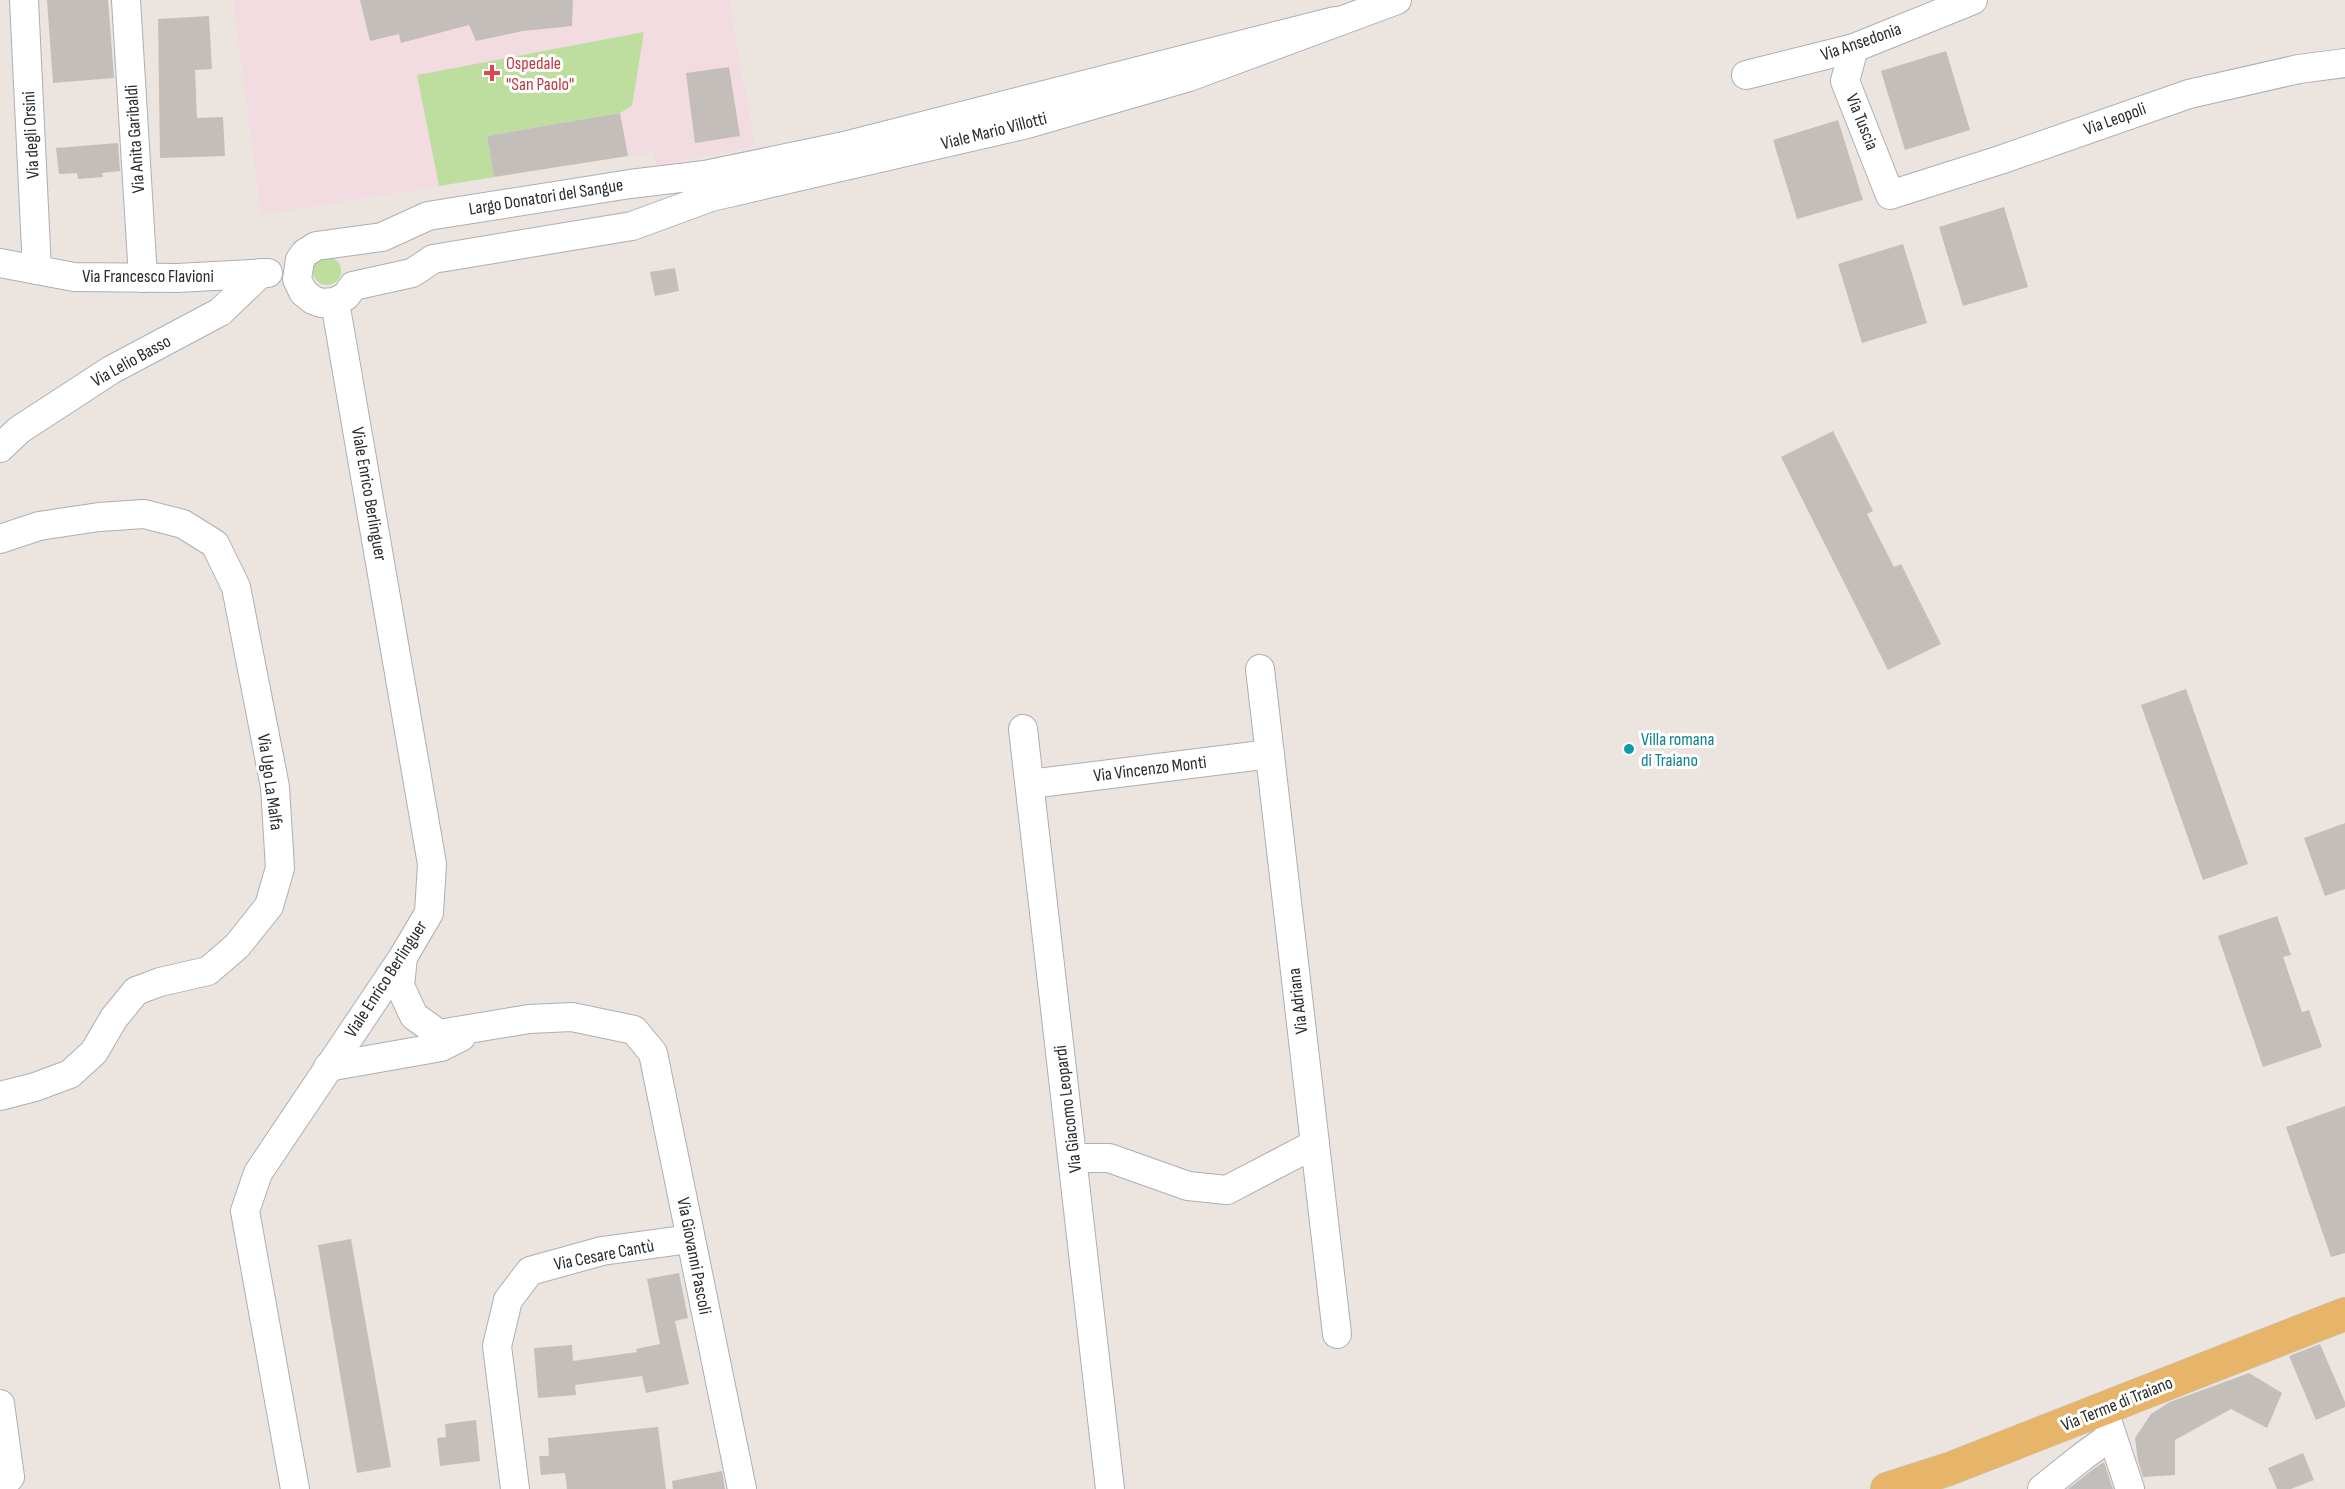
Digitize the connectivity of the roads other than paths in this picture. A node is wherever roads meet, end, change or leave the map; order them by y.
1 (24, 0) edge
2 (126, 0) edge
3 (1397, 0) edge
4 (1973, 0) edge
5 (1335, 21) junction
6 (1854, 48) junction
7 (2345, 63) edge
8 (1746, 75) dead end
9 (644, 184) junction
10 (1890, 195) joint
11 (647, 220) junction
12 (328, 244) junction
13 (0, 263) edge
14 (37, 270) junction
15 (297, 271) junction
16 (261, 273) junction
17 (143, 278) junction
18 (344, 294) junction
19 (0, 447) edge
20 (0, 540) edge
21 (1260, 669) dead end
22 (1023, 729) dead end
23 (1270, 754) junction
24 (1030, 784) junction
25 (403, 957) junction
26 (479, 1029) junction
27 (328, 1067) junction
28 (0, 1096) edge
29 (1315, 1144) junction
30 (1074, 1158) junction
31 (690, 1239) junction
32 (2345, 1314) edge
33 (1337, 1334) dead end
34 (0, 1404) edge
35 (2108, 1423) junction
36 (0, 1487) edge
37 (295, 1489) edge
38 (515, 1489) edge
39 (741, 1489) edge
40 (1110, 1489) edge
41 (1887, 1489) edge
42 (2042, 1489) edge
43 (2130, 1489) edge

1 - 14 street, Via degli Orsini
2 - 17 street, Via Anita Garibaldi
3 - 5 street, Viale Mario Villotti
4 - 6 street, Via Ansedonia
5 - 9 street, Viale Mario Villotti
5 - 11 street, Viale Mario Villotti
6 - 8 street, Via Ansedonia
6 - 10 street, Via Tuscia
7 - 10 street, Via Leopoli
9 - 11 street, Largo Donatori del Sangue
9 - 12 street, Largo Donatori del Sangue
11 - 18 street
12 - 15 street, Largo Donatori del Sangue
12 - 18 street
13 - 14 street, Via Francesco Flavioni
14 - 17 street, Via Francesco Flavioni
15 - 16 street, Via Francesco Flavioni
15 - 18 street
16 - 17 street, Via Francesco Flavioni
16 - 19 street, Via Lelio Basso
18 - 25 street, Viale Enrico Berlinguer
20 - 28 street, Via Ugo La Malfa
21 - 23 street, Via Adriana
22 - 24 street, Via Giacomo Leopardi
23 - 24 street, Via Vincenzo Monti
23 - 29 street, Via Adriana
24 - 30 street, Via Giacomo Leopardi
25 - 26 street
25 - 27 street, Viale Enrico Berlinguer
26 - 27 street
26 - 31 street, Via Giovanni Pascoli
27 - 37 street, Viale Enrico Berlinguer
29 - 30 street
29 - 33 street, Via Adriana
30 - 40 street, Via Giacomo Leopardi
31 - 38 street, Via Cesare Cantù
31 - 39 street, Via Giovanni Pascoli
32 - 35 main road, Via Terme di Traiano
34 - 36 street
35 - 41 main road, Via Terme di Traiano
35 - 42 street, Via Terme di Traiano
35 - 43 street

